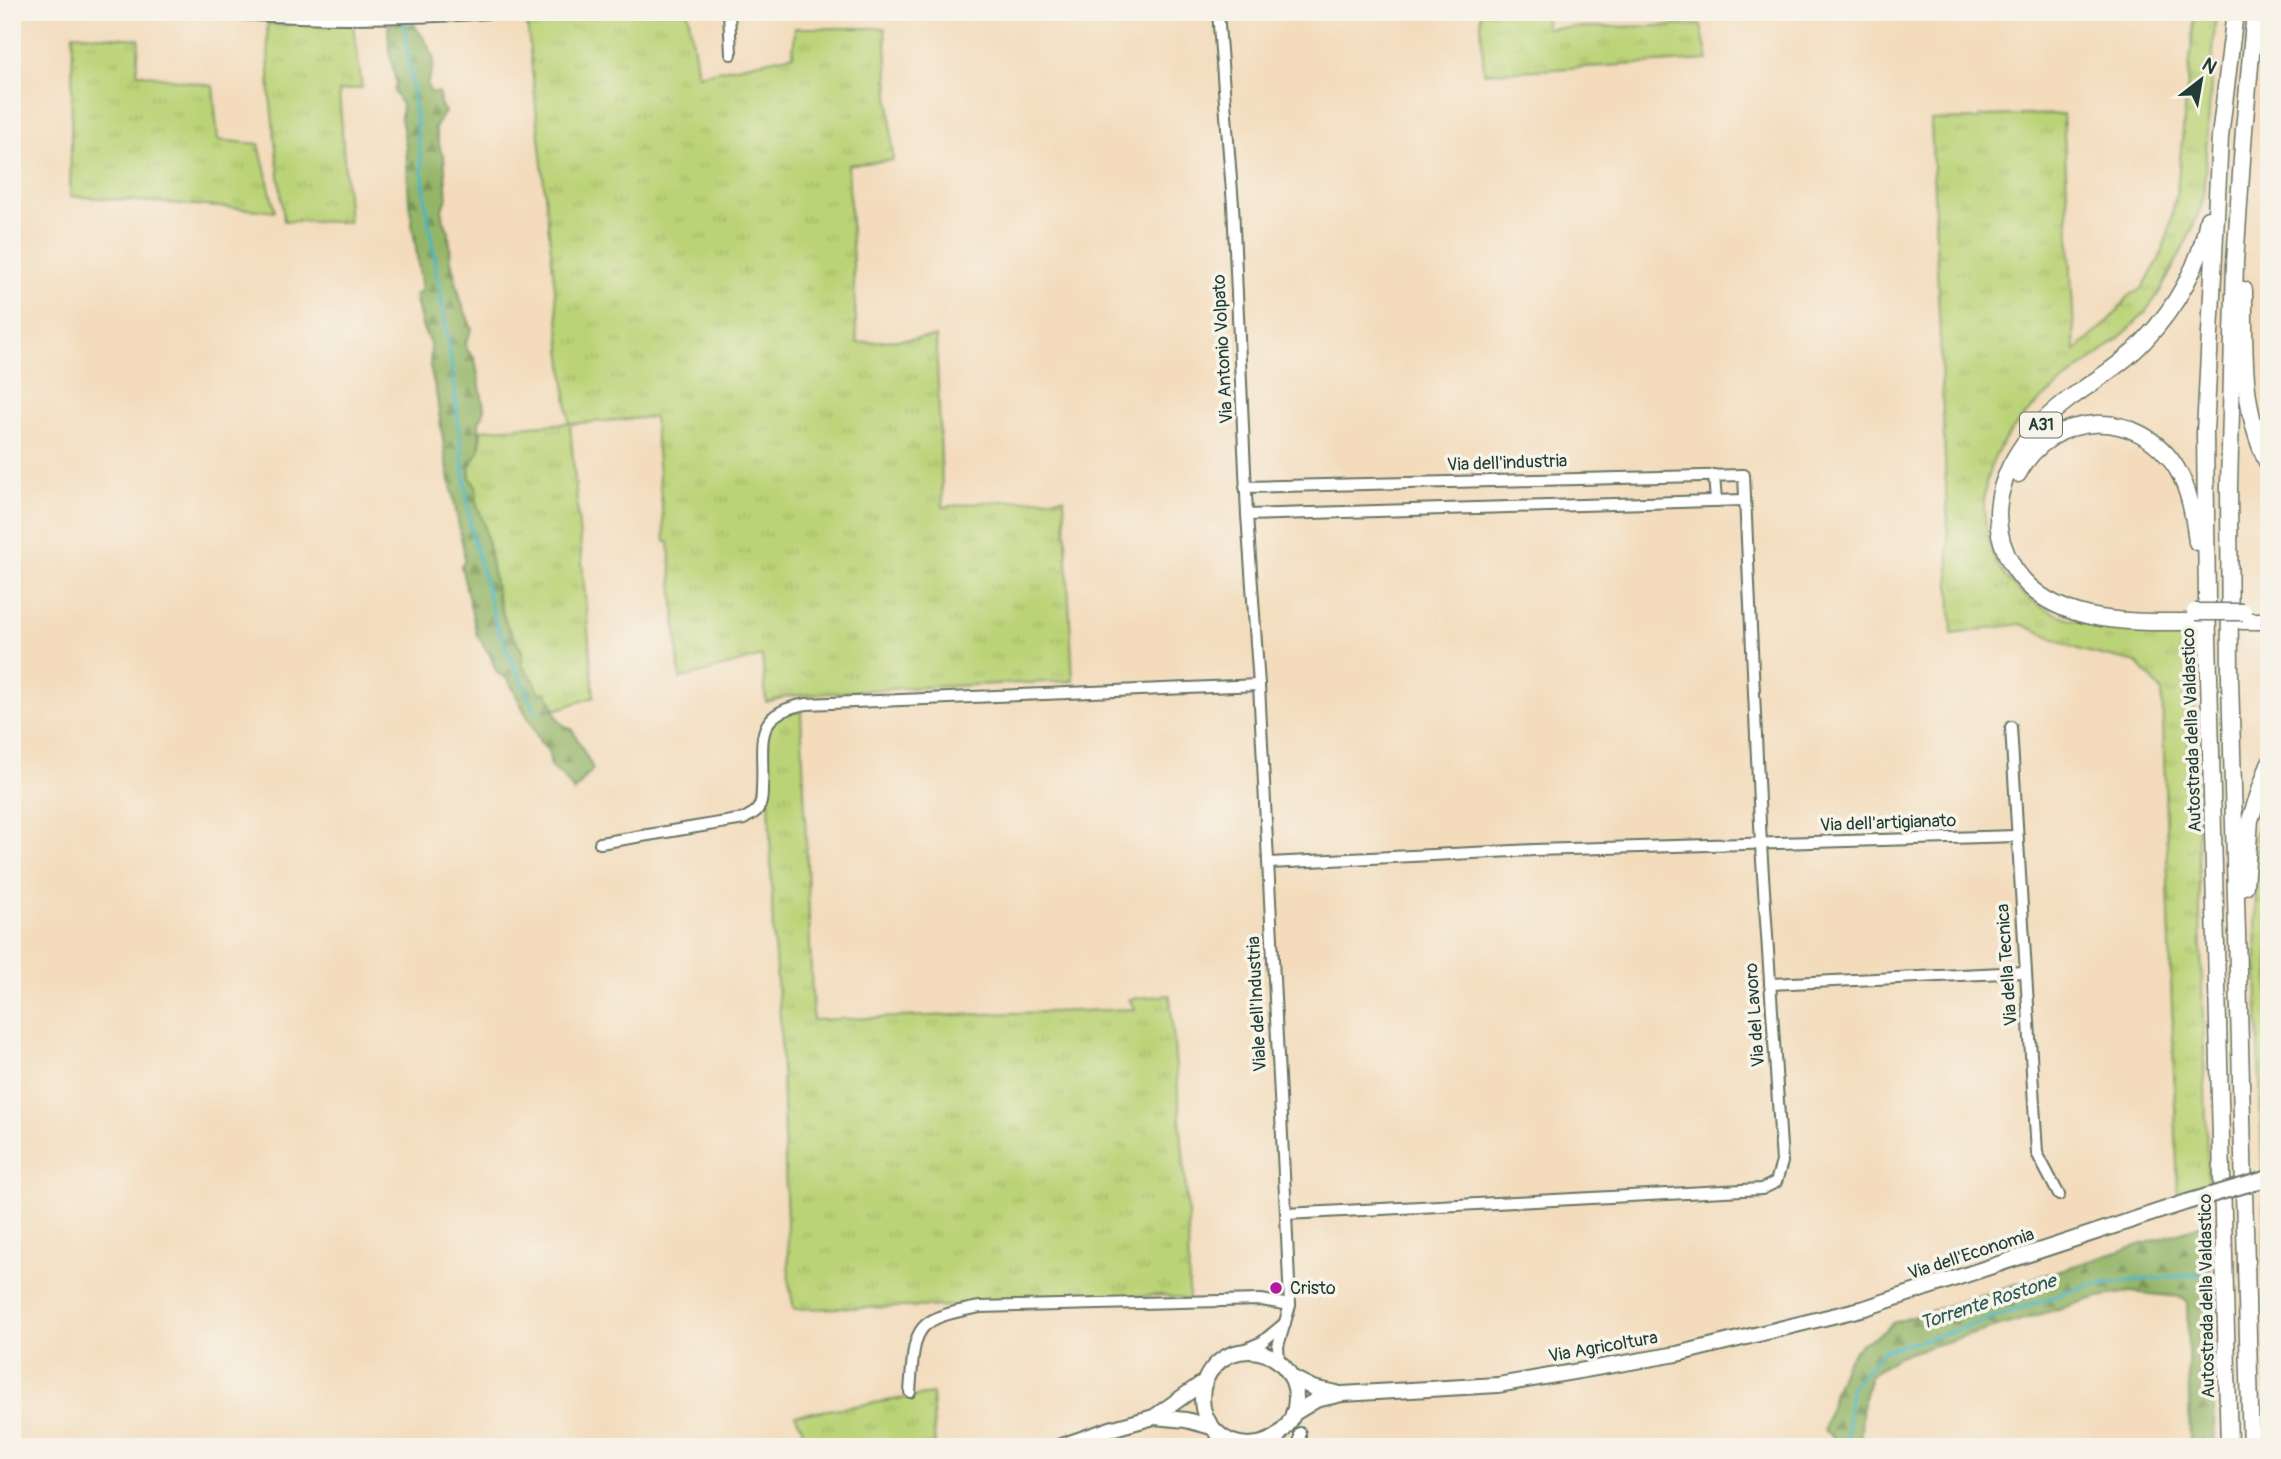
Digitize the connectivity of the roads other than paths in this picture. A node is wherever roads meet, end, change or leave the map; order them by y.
1 (215, 12) edge
2 (505, 12) edge
3 (729, 12) edge
4 (1218, 12) edge
5 (2235, 12) edge
6 (2255, 12) edge
7 (730, 52) dead end
8 (2244, 130) junction
9 (2220, 137) junction
10 (2269, 466) edge
11 (1714, 475) junction
12 (1245, 488) junction
13 (1744, 500) junction
14 (1716, 501) junction
15 (1247, 515) junction
16 (2199, 611) junction
17 (2269, 611) edge
18 (2243, 616) junction
19 (2269, 621) edge
20 (1259, 685) junction
21 (2011, 727) dead end
22 (2269, 764) edge
23 (2017, 836) junction
24 (600, 843) dead end
25 (1761, 845) junction
26 (1269, 863) junction
27 (2024, 972) junction
28 (1770, 984) junction
29 (2269, 1178) edge
30 (2269, 1187) edge
31 (2059, 1195) dead end
32 (2187, 1207) junction
33 (1286, 1214) junction
34 (2245, 1249) junction
35 (1290, 1305) junction
36 (1865, 1308) joint
37 (1287, 1321) junction
38 (1229, 1356) junction
39 (1279, 1362) junction
40 (1291, 1377) junction
41 (1205, 1381) junction
42 (910, 1392) dead end
43 (1342, 1394) junction
44 (1293, 1414) junction
45 (1154, 1417) junction
46 (1212, 1427) junction
47 (1285, 1429) junction
48 (1300, 1433) dead end
49 (1238, 1445) edge
50 (1058, 1447) edge
51 (1274, 1447) edge
52 (1300, 1447) edge
53 (2230, 1447) edge
54 (2251, 1447) edge

1 - 2 street
3 - 7 street
4 - 12 street, Via Antonio Volpato
5 - 9 highway, Autostrada della Valdastico
6 - 8 highway
8 - 10 highway
8 - 34 highway
9 - 16 highway, Autostrada della Valdastico
9 - 16 highway, A31
11 - 12 street, Via dell'industria
11 - 13 street, Via dell'industria
11 - 14 street
12 - 15 street, Via Antonio Volpato
13 - 14 street
13 - 25 street, Via dell'industria
14 - 15 street
15 - 20 street, Via Antonio Volpato
16 - 16 highway, A31
16 - 18 highway, A31, bridge
16 - 53 highway, Autostrada della Valdastico
17 - 18 highway, A31
18 - 19 highway, A31
20 - 24 street
20 - 26 street, Viale dell'Industria
21 - 23 street, Via della Tecnica
22 - 34 highway
23 - 25 street, Via dell'artigianato
23 - 27 street, Via della Tecnica
25 - 26 street
25 - 28 street, Via del Lavoro
26 - 33 street, Viale dell'Industria
27 - 28 street
27 - 31 street, Via della Tecnica
28 - 33 street, Via del Lavoro
29 - 32 main road, Via dell'Economia, bridge
30 - 32 main road, Via dell'Economia
32 - 36 main road, Via dell'Economia
33 - 35 street, Viale dell'Industria
34 - 54 highway
35 - 37 street, Viale dell'Industria
35 - 42 street
36 - 43 main road, Via Agricoltura
37 - 38 street
37 - 39 street, Viale dell'Industria
38 - 39 main road
38 - 41 main road
39 - 40 main road
40 - 43 main road, Via Agricoltura
40 - 44 main road
41 - 45 main road
41 - 46 main road
43 - 44 main road, Via Agricoltura
44 - 47 main road
45 - 46 main road
45 - 50 main road
46 - 49 main road
47 - 49 main road
47 - 51 street
48 - 52 street

